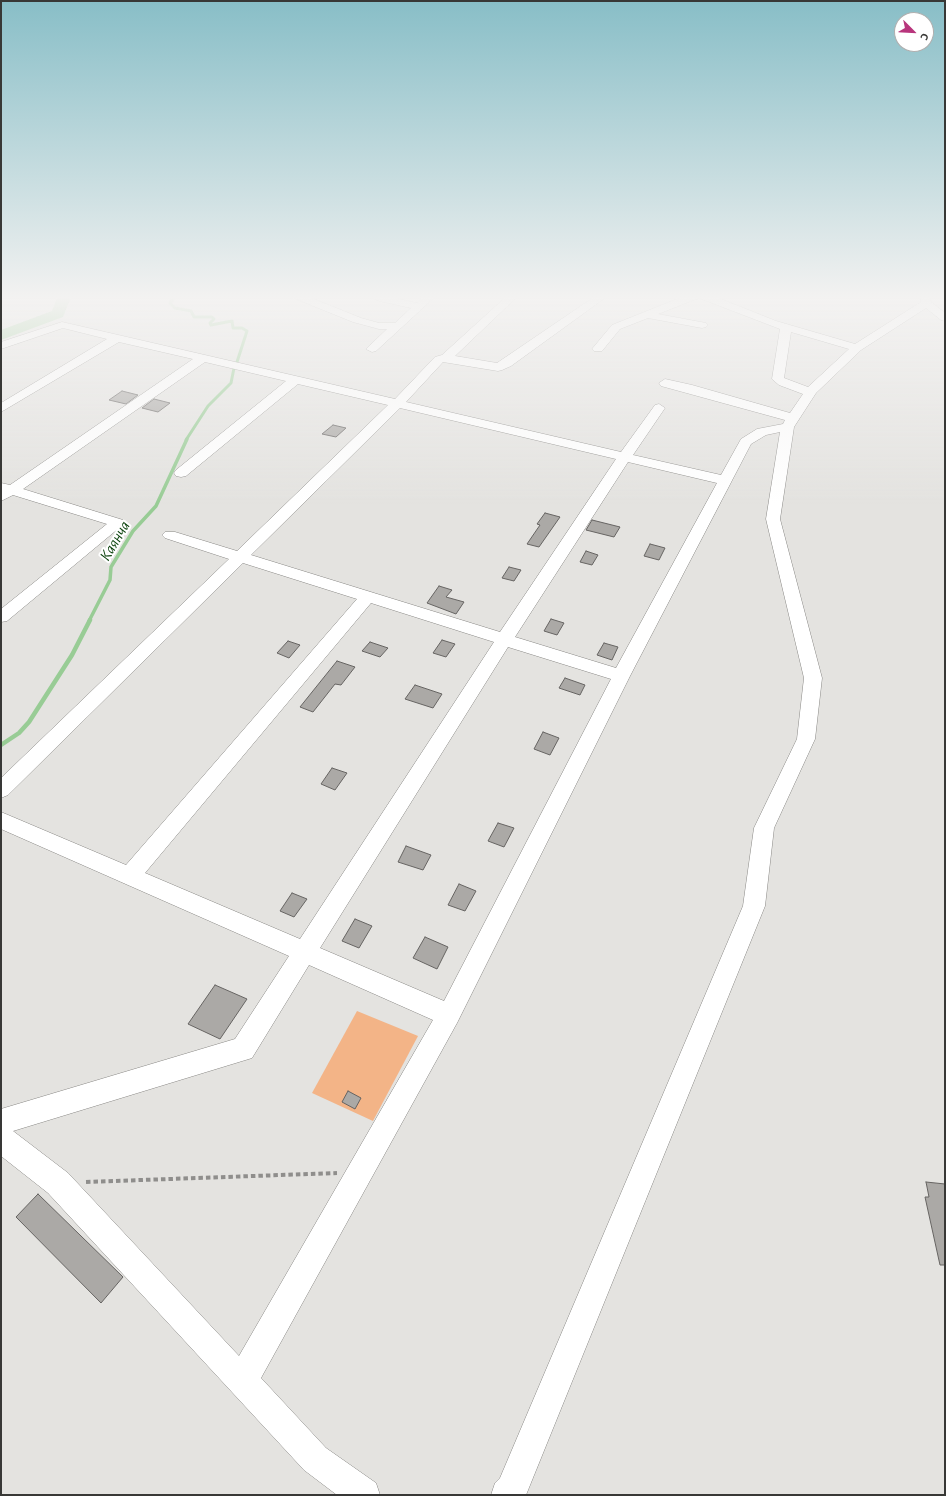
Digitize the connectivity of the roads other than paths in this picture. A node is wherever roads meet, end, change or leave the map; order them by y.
1 (72, 365) edge
2 (193, 365) edge
3 (232, 365) edge
4 (432, 365) edge
5 (485, 365) edge
6 (503, 365) edge
7 (780, 365) edge
8 (839, 365) edge
9 (296, 380) junction
10 (665, 383) dead end
11 (810, 392) junction
12 (398, 403) junction
13 (1, 408) edge
14 (659, 408) dead end
15 (790, 422) junction
16 (625, 456) junction
17 (182, 472) dead end
18 (724, 480) junction
19 (5, 491) edge
20 (170, 536) dead end
21 (240, 557) junction
22 (367, 597) junction
23 (1, 617) edge
24 (504, 640) junction
25 (621, 676) junction
26 (1, 790) edge
27 (1, 820) edge
28 (129, 876) junction
29 (304, 952) junction
30 (449, 1015) junction
31 (1, 1122) edge
32 (1, 1139) edge
33 (242, 1381) junction
34 (364, 1495) edge
35 (507, 1495) edge

1 - 13 street
2 - 19 street
3 - 9 street
4 - 12 street
5 - 6 street
7 - 11 street
8 - 11 street
9 - 12 street
9 - 17 street
10 - 15 street
11 - 15 street
12 - 16 street
12 - 21 street
14 - 16 street
15 - 18 street
15 - 35 street
16 - 18 street
16 - 24 street
18 - 25 street
19 - 23 street
20 - 21 street
21 - 22 street
21 - 26 street
22 - 24 street
22 - 28 street
24 - 25 street
24 - 29 street
25 - 30 street
27 - 28 street
28 - 29 street
29 - 30 street
29 - 31 street
30 - 33 street
32 - 33 street
33 - 34 street

